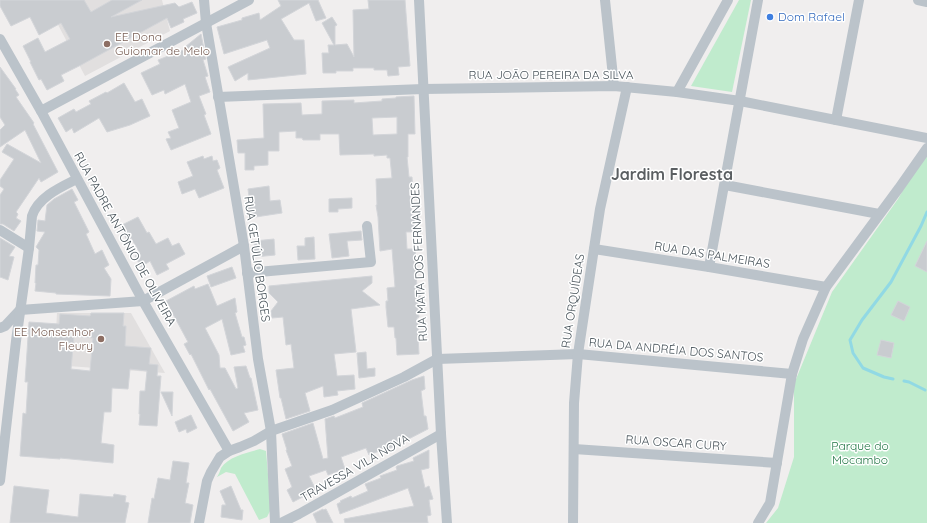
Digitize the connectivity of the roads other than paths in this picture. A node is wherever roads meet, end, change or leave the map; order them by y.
1 (204, 0) edge
2 (249, 0) edge
3 (419, 0) edge
4 (605, 0) edge
5 (728, 0) edge
6 (758, 0) edge
7 (860, 0) edge
8 (918, 0) edge
9 (927, 2) edge
10 (206, 24) junction
11 (0, 38) edge
12 (614, 86) junction
13 (627, 87) junction
14 (423, 89) junction
15 (677, 92) junction
16 (218, 97) junction
17 (740, 102) junction
18 (41, 111) junction
19 (836, 120) junction
20 (927, 138) edge
21 (927, 148) edge
22 (77, 178) junction
23 (725, 185) junction
24 (879, 214) junction
25 (367, 226) dead end
26 (0, 230) edge
27 (244, 246) junction
28 (29, 248) junction
29 (594, 249) junction
30 (709, 267) junction
31 (247, 273) junction
32 (826, 286) junction
33 (143, 301) junction
34 (20, 310) junction
35 (0, 328) edge
36 (578, 354) junction
37 (437, 359) junction
38 (792, 374) junction
39 (271, 431) junction
40 (441, 434) junction
41 (574, 449) junction
42 (229, 450) junction
43 (777, 463) junction
44 (0, 481) edge
45 (199, 523) edge
46 (275, 523) edge
47 (281, 523) edge
48 (447, 523) edge
49 (573, 523) edge
50 (758, 523) edge

1 - 10 street, RUA GETÚLIO BORGES
2 - 10 street
3 - 14 street, RUA MATA DOS FERNANDES
4 - 12 street
5 - 15 street
6 - 17 street
7 - 19 street
8 - 9 street
10 - 16 street, RUA GETÚLIO BORGES
10 - 18 street
11 - 18 street, RUA PADRE ANTÔNIO DE OLIVEIRA
12 - 13 street, RUA JOÃO PEREIRA DA SILVA
12 - 14 street, RUA JOÃO PEREIRA DA SILVA
13 - 15 street, RUA JOÃO PEREIRA DA SILVA
13 - 29 street, RUA ORQUÍDEAS
14 - 16 street, RUA JOÃO PEREIRA DA SILVA
14 - 37 street, RUA MATA DOS FERNANDES
15 - 17 street, RUA JOÃO PEREIRA DA SILVA
16 - 27 street, RUA GETÚLIO BORGES
17 - 19 street, RUA JOÃO PEREIRA DA SILVA
17 - 23 street
18 - 22 street, RUA PADRE ANTÔNIO DE OLIVEIRA
19 - 20 street, RUA JOÃO PEREIRA DA SILVA
21 - 24 street
22 - 28 street
22 - 33 street, RUA PADRE ANTÔNIO DE OLIVEIRA
23 - 24 street
23 - 30 street
24 - 32 street
25 - 31 street
26 - 28 street
27 - 31 street, RUA GETÚLIO BORGES
27 - 33 street
28 - 34 street
29 - 30 street, RUA DAS PALMEIRAS
29 - 36 street, RUA ORQUÍDEAS
30 - 32 street, RUA DAS PALMEIRAS
31 - 39 street, RUA GETÚLIO BORGES
32 - 38 street
33 - 34 street
33 - 42 street, RUA PADRE ANTÔNIO DE OLIVEIRA
34 - 35 street
34 - 44 street
36 - 37 street, RUA DA ANDRÉIA DOS SANTOS
36 - 38 street, RUA DA ANDRÉIA DOS SANTOS
36 - 41 street, RUA ORQUÍDEAS
37 - 39 street
37 - 40 street, RUA MATA DOS FERNANDES
38 - 43 street
39 - 42 street
39 - 46 street, RUA GETÚLIO BORGES
40 - 47 street, TRAVESSA VILA NOVA
40 - 48 street, RUA MATA DOS FERNANDES
41 - 43 street, RUA OSCAR CURY
41 - 49 street, RUA ORQUÍDEAS
42 - 45 street
43 - 50 street

